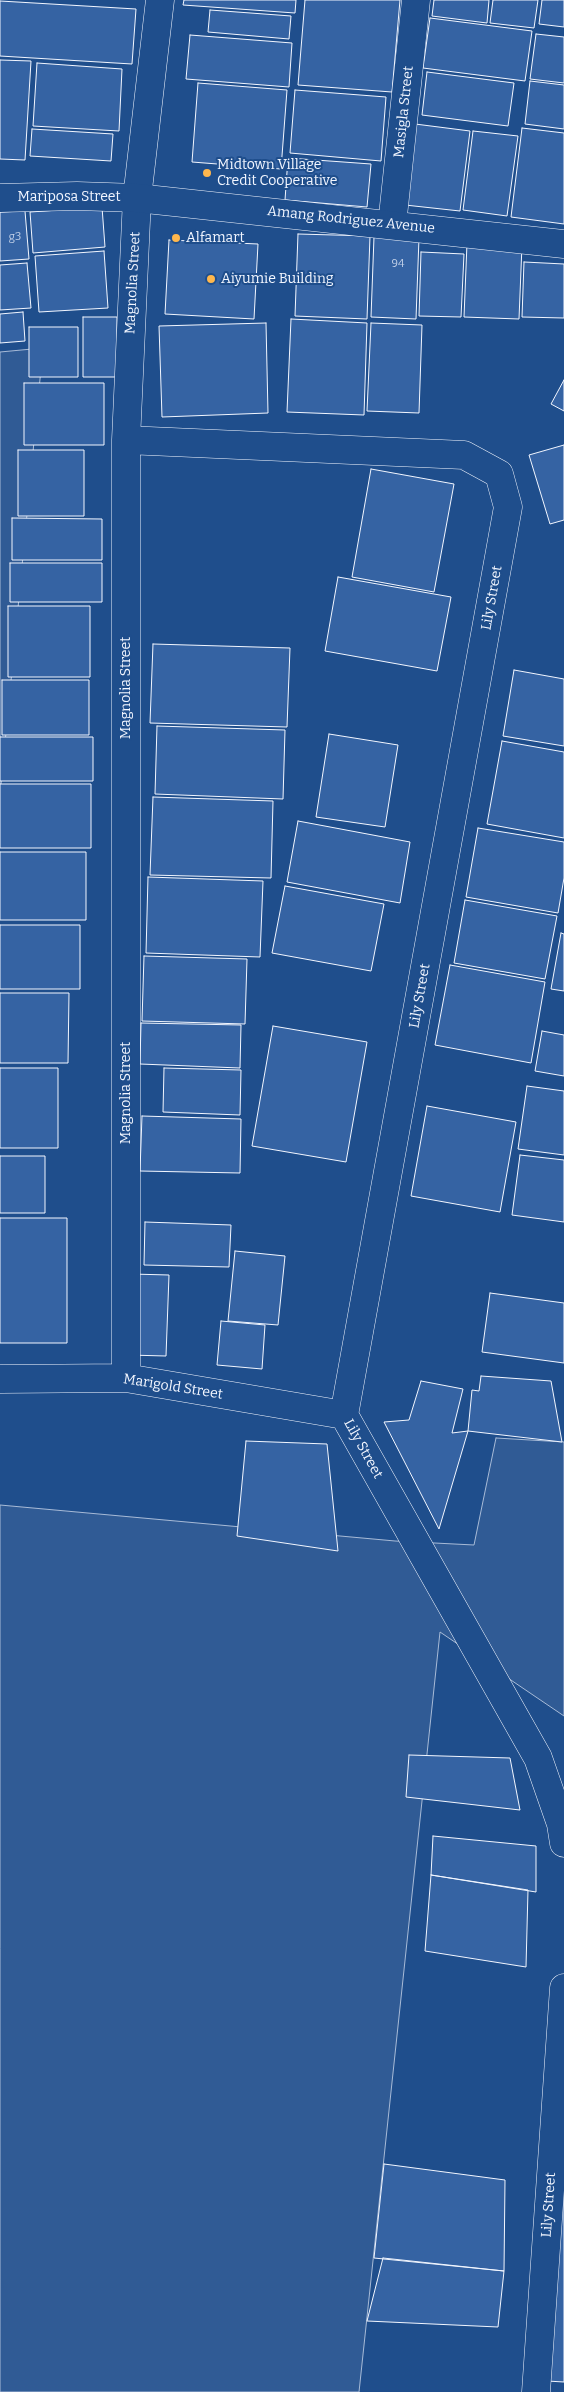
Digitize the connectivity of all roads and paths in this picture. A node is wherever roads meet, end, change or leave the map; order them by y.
1 (160, 0) edge
2 (416, 0) edge
3 (0, 198) edge
4 (137, 198) junction
5 (392, 224) junction
6 (564, 244) edge
7 (126, 440) junction
8 (126, 1378) junction
9 (0, 1379) edge
10 (344, 1415) junction
11 (564, 1843) edge
12 (564, 1988) edge
13 (560, 2090) edge
14 (536, 2392) edge

1 - 4 street, Magnolia Street
2 - 5 street, Masigla Street
3 - 4 street, Mariposa Street
4 - 5 street, Amang Rodriguez Avenue
4 - 7 street, Magnolia Street
5 - 6 street, Amang Rodriguez Avenue
7 - 8 street, Magnolia Street
7 - 10 street, Lily Street
8 - 9 street, Marigold Street
8 - 10 street, Marigold Street
10 - 11 street, Lily Street
12 - 13 street, Lily Street
13 - 14 street, Lily Street

